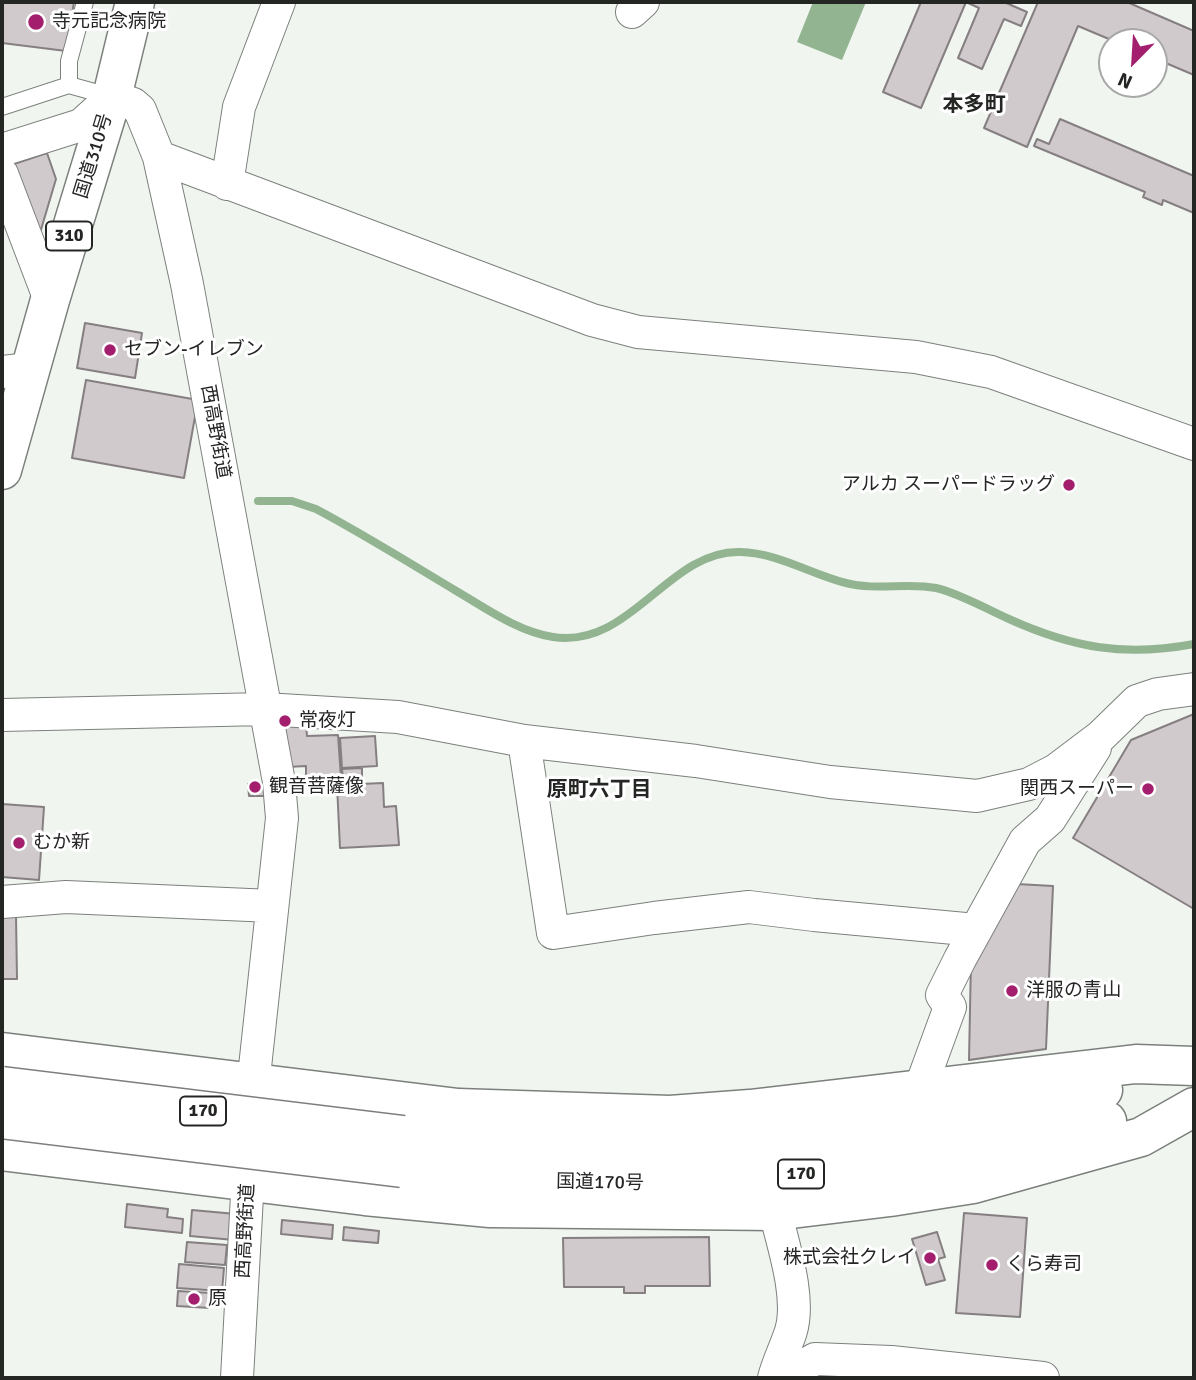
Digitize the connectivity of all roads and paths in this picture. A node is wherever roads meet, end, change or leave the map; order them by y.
1 (85, 2) edge
2 (135, 2) edge
3 (279, 2) edge
4 (69, 85) junction
5 (112, 97) junction
6 (2, 107) edge
7 (2, 150) edge
8 (159, 157) junction
9 (2, 174) edge
10 (227, 184) junction
11 (50, 300) junction
12 (16, 370) edge
13 (1194, 444) edge
14 (2, 470) edge
15 (1194, 689) edge
16 (264, 709) junction
17 (2, 715) edge
18 (1101, 736) junction
19 (524, 741) junction
20 (2, 902) edge
21 (272, 906) junction
22 (976, 930) junction
23 (2, 1052) edge
24 (1194, 1066) edge
25 (1194, 1071) edge
26 (253, 1084) junction
27 (2, 1086) edge
28 (920, 1089) junction
29 (1194, 1100) edge
30 (1194, 1107) edge
31 (2, 1119) edge
32 (2, 1150) edge
33 (403, 1152) junction
34 (249, 1182) junction
35 (775, 1211) junction
36 (237, 1378) edge
37 (774, 1378) edge
38 (782, 1378) edge
39 (1043, 1378) edge

1 - 4 lane
2 - 5 highway, 国道310号 / 310
3 - 10 street
4 - 5 lane
4 - 6 lane
5 - 7 street
5 - 8 street, 西高野街道
5 - 11 highway, 国道310号 / 310
8 - 10 street
8 - 16 street, 西高野街道
9 - 11 street
10 - 13 street
11 - 12 highway, 国道310号 / 310
12 - 14 highway, 国道310号 / 310
15 - 18 street
16 - 17 street
16 - 19 street
16 - 21 street, 西高野街道
18 - 19 street
18 - 22 street
19 - 22 street
20 - 21 street
21 - 26 street, 西高野街道
22 - 28 street
23 - 26 highway
24 - 28 highway
25 - 33 highway, 国道170号 / 170
26 - 28 highway
26 - 34 street, 西高野街道
27 - 33 highway, 国道170号 / 170, bridge
29 - 33 highway, 国道170号 / 170
30 - 35 highway
31 - 33 highway, 国道170号 / 170, bridge
32 - 34 highway
34 - 35 highway
34 - 36 street, 西高野街道
35 - 37 street
38 - 39 street

